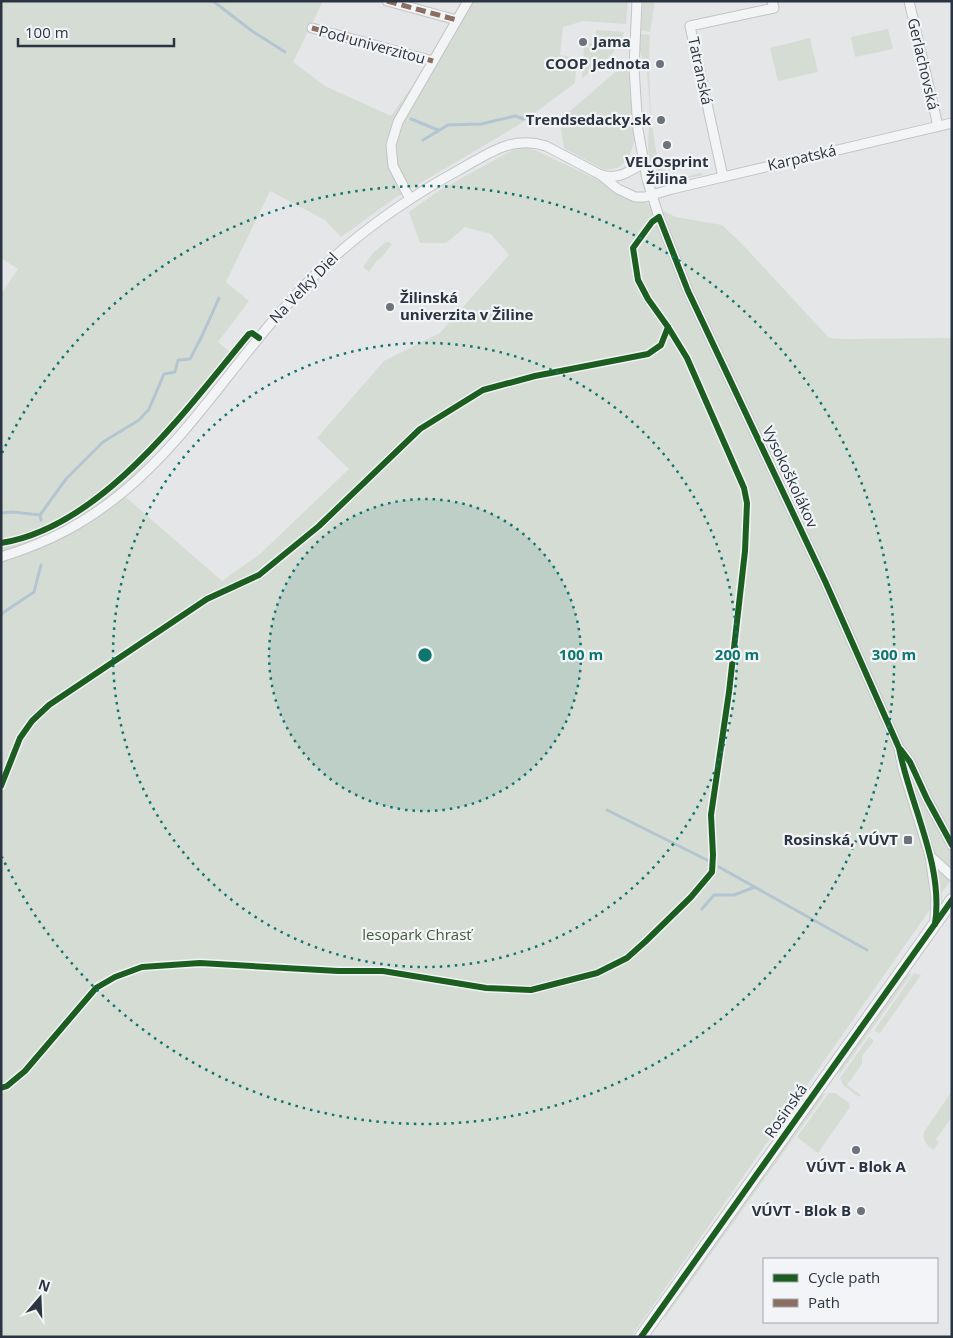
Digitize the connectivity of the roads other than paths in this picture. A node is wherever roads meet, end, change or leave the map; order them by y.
1 (387, 1) edge
2 (468, 1) edge
3 (638, 1) edge
4 (772, 1) edge
5 (909, 1) edge
6 (457, 20) junction
7 (312, 28) dead end
8 (433, 61) junction
9 (952, 123) edge
10 (938, 126) junction
11 (644, 163) junction
12 (601, 175) junction
13 (723, 177) junction
14 (652, 195) junction
15 (410, 198) junction
16 (1, 557) edge
17 (899, 748) junction
18 (948, 830) edge
19 (952, 845) edge
20 (930, 856) junction
21 (952, 876) edge
22 (952, 900) edge
23 (935, 924) junction
24 (641, 1337) edge

1 - 6 street
2 - 6 street, Pod univerzitou
3 - 11 street, Vysokoškolákov
4 - 13 street, Tatranská
5 - 10 street, Gerlachovská
6 - 8 street, Pod univerzitou
7 - 8 street, Pod univerzitou
8 - 15 street, Pod univerzitou
9 - 10 street, Karpatská
10 - 13 street, Karpatská
11 - 12 street, Na Veľký Diel
11 - 14 street, Vysokoškolákov
12 - 14 street, Na Veľký Diel
12 - 15 street, Na Veľký Diel
13 - 14 street, Karpatská
14 - 17 street, Vysokoškolákov
15 - 16 street, Na Veľký Diel
17 - 18 street, Vysokoškolákov
17 - 20 street, Vysokoškolákov
18 - 19 street, Vysokoškolákov
20 - 21 street
20 - 23 street, Vysokoškolákov
22 - 23 street, Rosinská
23 - 24 street, Rosinská

